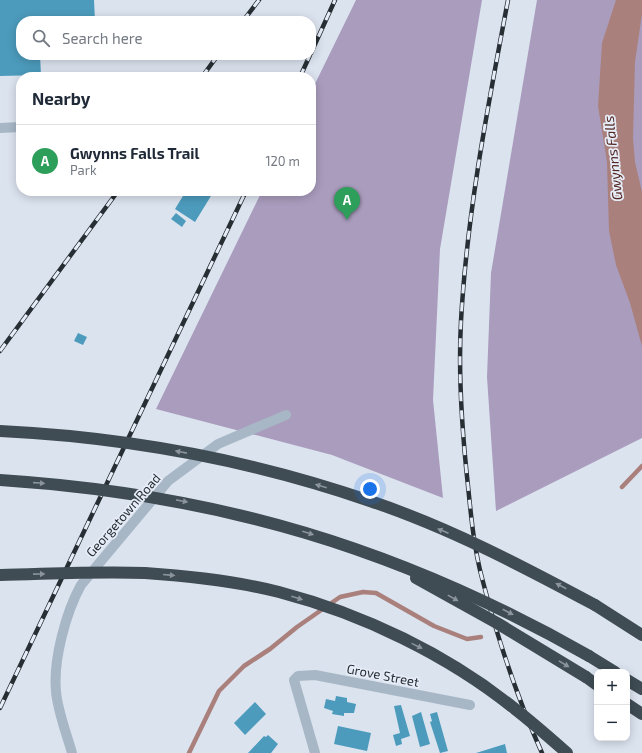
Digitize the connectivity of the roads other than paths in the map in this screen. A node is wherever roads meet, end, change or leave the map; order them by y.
1 (16, 127) edge
2 (0, 128) edge
3 (286, 415) dead end
4 (0, 431) edge
5 (0, 480) edge
6 (356, 548) junction
7 (0, 575) edge
8 (595, 605) junction
9 (642, 630) edge
10 (642, 635) edge
11 (610, 669) edge
12 (594, 682) edge
13 (630, 682) edge
14 (642, 689) edge
15 (470, 705) dead end
16 (628, 705) edge
17 (642, 714) edge
18 (72, 753) edge
19 (315, 753) edge
20 (567, 753) edge

1 - 2 street
3 - 18 street, Georgetown Road
8 -> 4 highway, bridge
5 -> 6 highway, bridge
6 -> 11 highway, bridge
6 -> 12 highway, bridge
7 -> 20 highway, bridge
8 - 9 highway
8 - 10 highway
13 - 14 highway
15 - 19 street, Grove Street
16 - 17 highway

